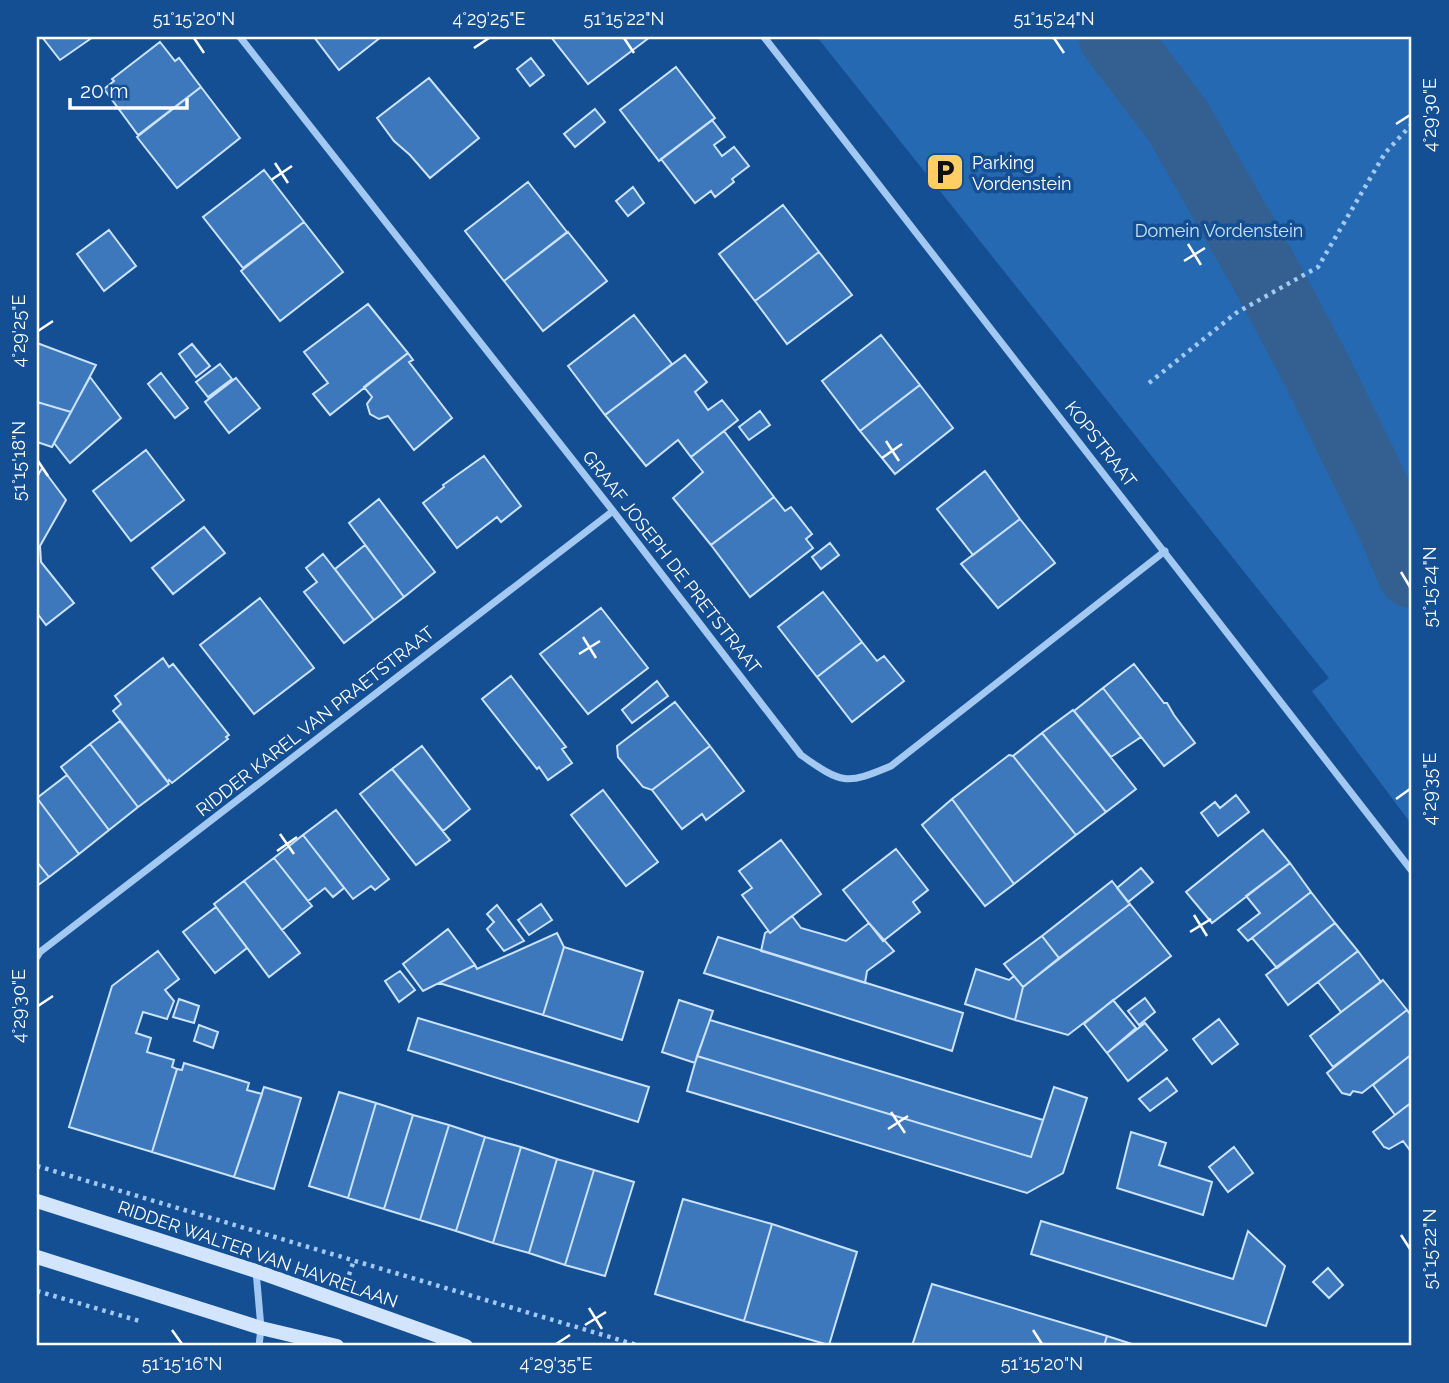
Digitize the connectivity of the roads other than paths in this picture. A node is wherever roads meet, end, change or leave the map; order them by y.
1 (240, 37) edge
2 (764, 37) edge
3 (613, 510) junction
4 (1166, 551) junction
5 (1412, 871) edge
6 (37, 957) edge
7 (37, 1201) edge
8 (37, 1257) edge
9 (256, 1271) junction
10 (261, 1328) junction
11 (259, 1346) edge
12 (337, 1346) edge
13 (466, 1346) edge

1 - 3 street, GRAAF JOSEPH DE PRETSTRAAT
2 - 4 street, KOPSTRAAT
3 - 4 street, GRAAF JOSEPH DE PRETSTRAAT
3 - 6 street, RIDDER KAREL VAN PRAETSTRAAT
4 - 5 street, KOPSTRAAT
7 - 9 main road, RIDDER WALTER VAN HAVRELAAN
8 - 10 main road
9 - 10 street
9 - 13 main road, RIDDER WALTER VAN HAVRELAAN
10 - 11 street
10 - 12 main road

